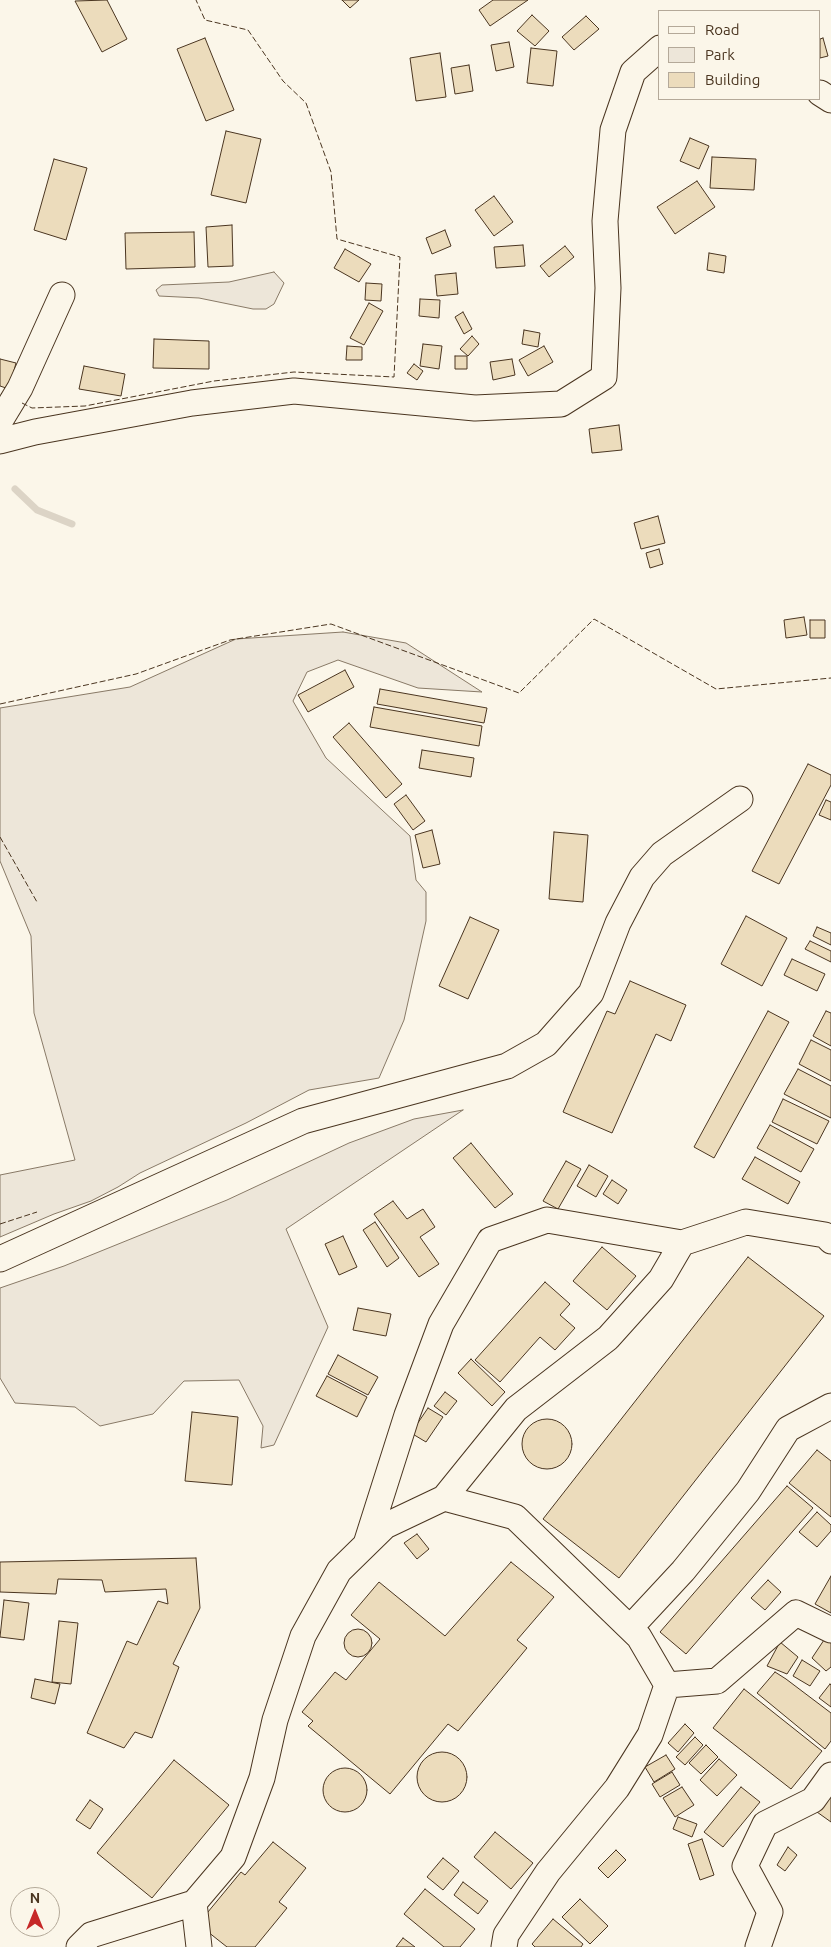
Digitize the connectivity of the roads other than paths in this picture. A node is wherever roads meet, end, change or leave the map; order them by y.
1 (658, 50) edge
2 (62, 295) dead end
3 (0, 421) edge
4 (0, 441) edge
5 (740, 799) dead end
6 (831, 1241) edge
7 (682, 1243) junction
8 (0, 1259) edge
9 (828, 1412) edge
10 (444, 1498) junction
11 (365, 1546) junction
12 (630, 1628) junction
13 (831, 1630) edge
14 (667, 1685) junction
15 (831, 1775) edge
16 (194, 1904) junction
17 (79, 1947) edge
18 (199, 1947) edge
19 (504, 1947) edge
20 (758, 1947) edge

1 - 4 street
2 - 3 street
5 - 8 street
6 - 7 street
7 - 10 street
7 - 11 street
9 - 12 street
10 - 11 street
10 - 12 street
11 - 16 street
12 - 14 street
13 - 14 street
14 - 19 street
15 - 20 street
16 - 17 street
16 - 18 street

